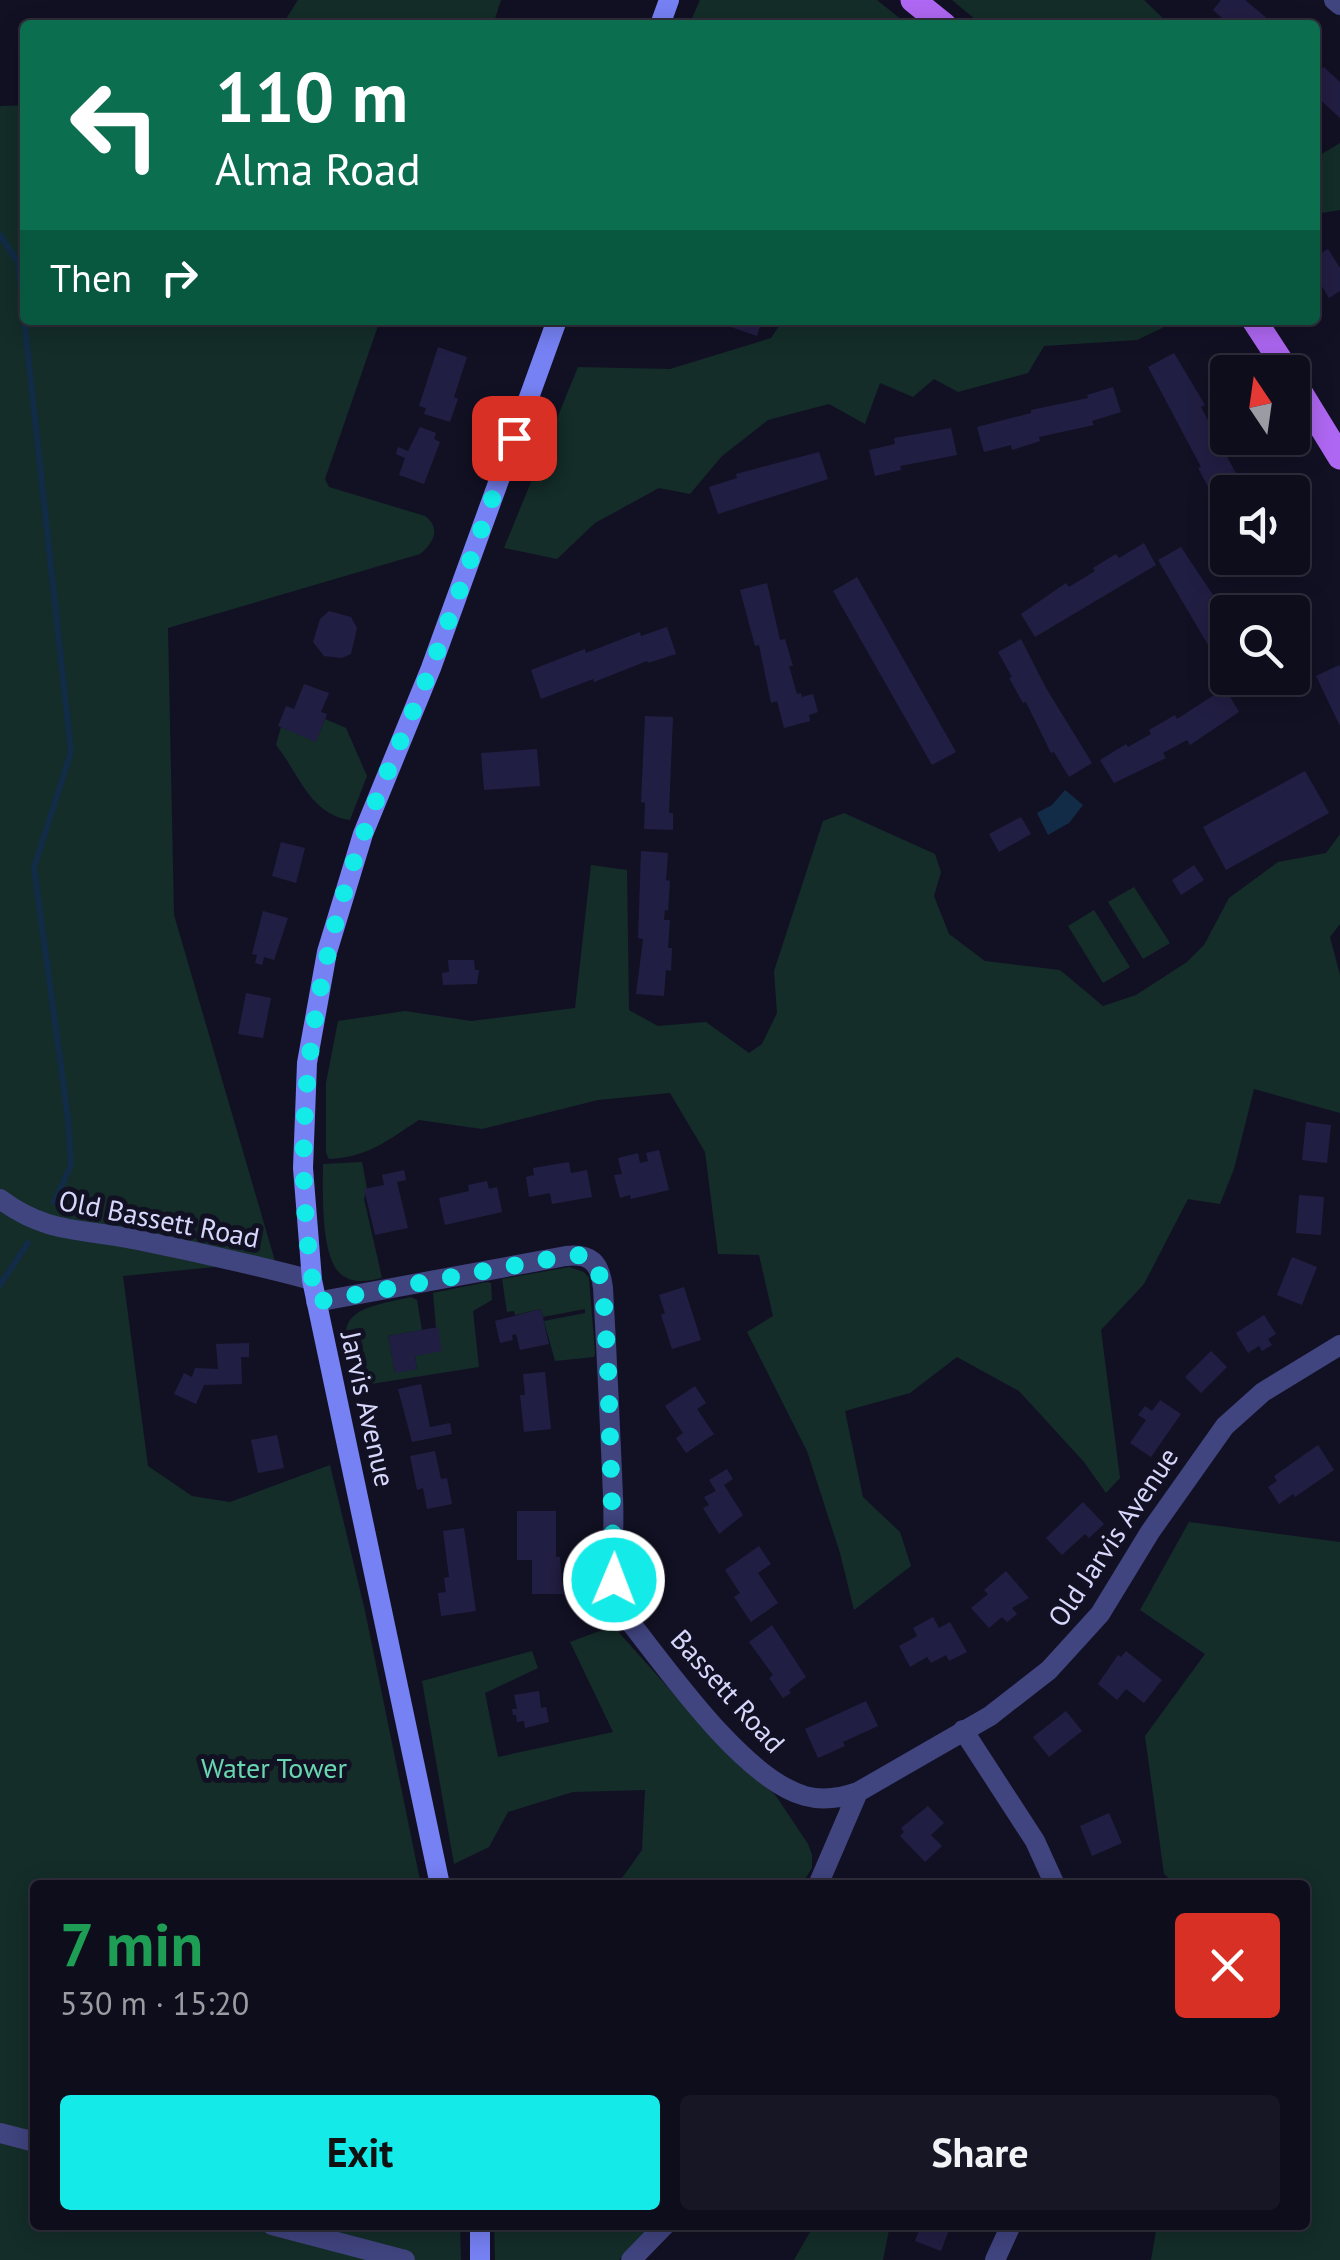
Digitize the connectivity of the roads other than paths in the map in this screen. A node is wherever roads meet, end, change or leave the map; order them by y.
1 (914, 0) edge
2 (1334, 0) edge
3 (1340, 5) edge
4 (938, 20) edge
5 (555, 325) edge
6 (1257, 325) edge
7 (1277, 355) edge
8 (1310, 408) edge
9 (1340, 457) edge
10 (0, 1199) edge
11 (312, 1280) junction
12 (316, 1302) junction
13 (1339, 1346) edge
14 (963, 1730) junction
15 (858, 1792) junction
16 (439, 1880) edge
17 (820, 1880) edge
18 (1053, 1880) edge
19 (0, 2133) edge
20 (30, 2141) edge
21 (291, 2230) edge
22 (480, 2230) edge
23 (660, 2230) edge
24 (1009, 2230) edge
25 (405, 2260) edge
26 (480, 2260) edge
27 (631, 2260) edge
28 (995, 2260) edge

1 - 4 main road
2 - 3 street
5 - 11 street, Jarvis Avenue
6 - 7 main road
8 - 9 main road
10 - 11 street, Old Bassett Road
11 - 12 street, Jarvis Avenue
12 - 15 street, Bassett Road
12 - 16 street, Jarvis Avenue
13 - 14 street, Old Jarvis Avenue
14 - 15 street, Old Jarvis Avenue
14 - 18 street
15 - 17 street
19 - 20 street
21 - 25 street
22 - 26 street
23 - 27 street
24 - 28 street

